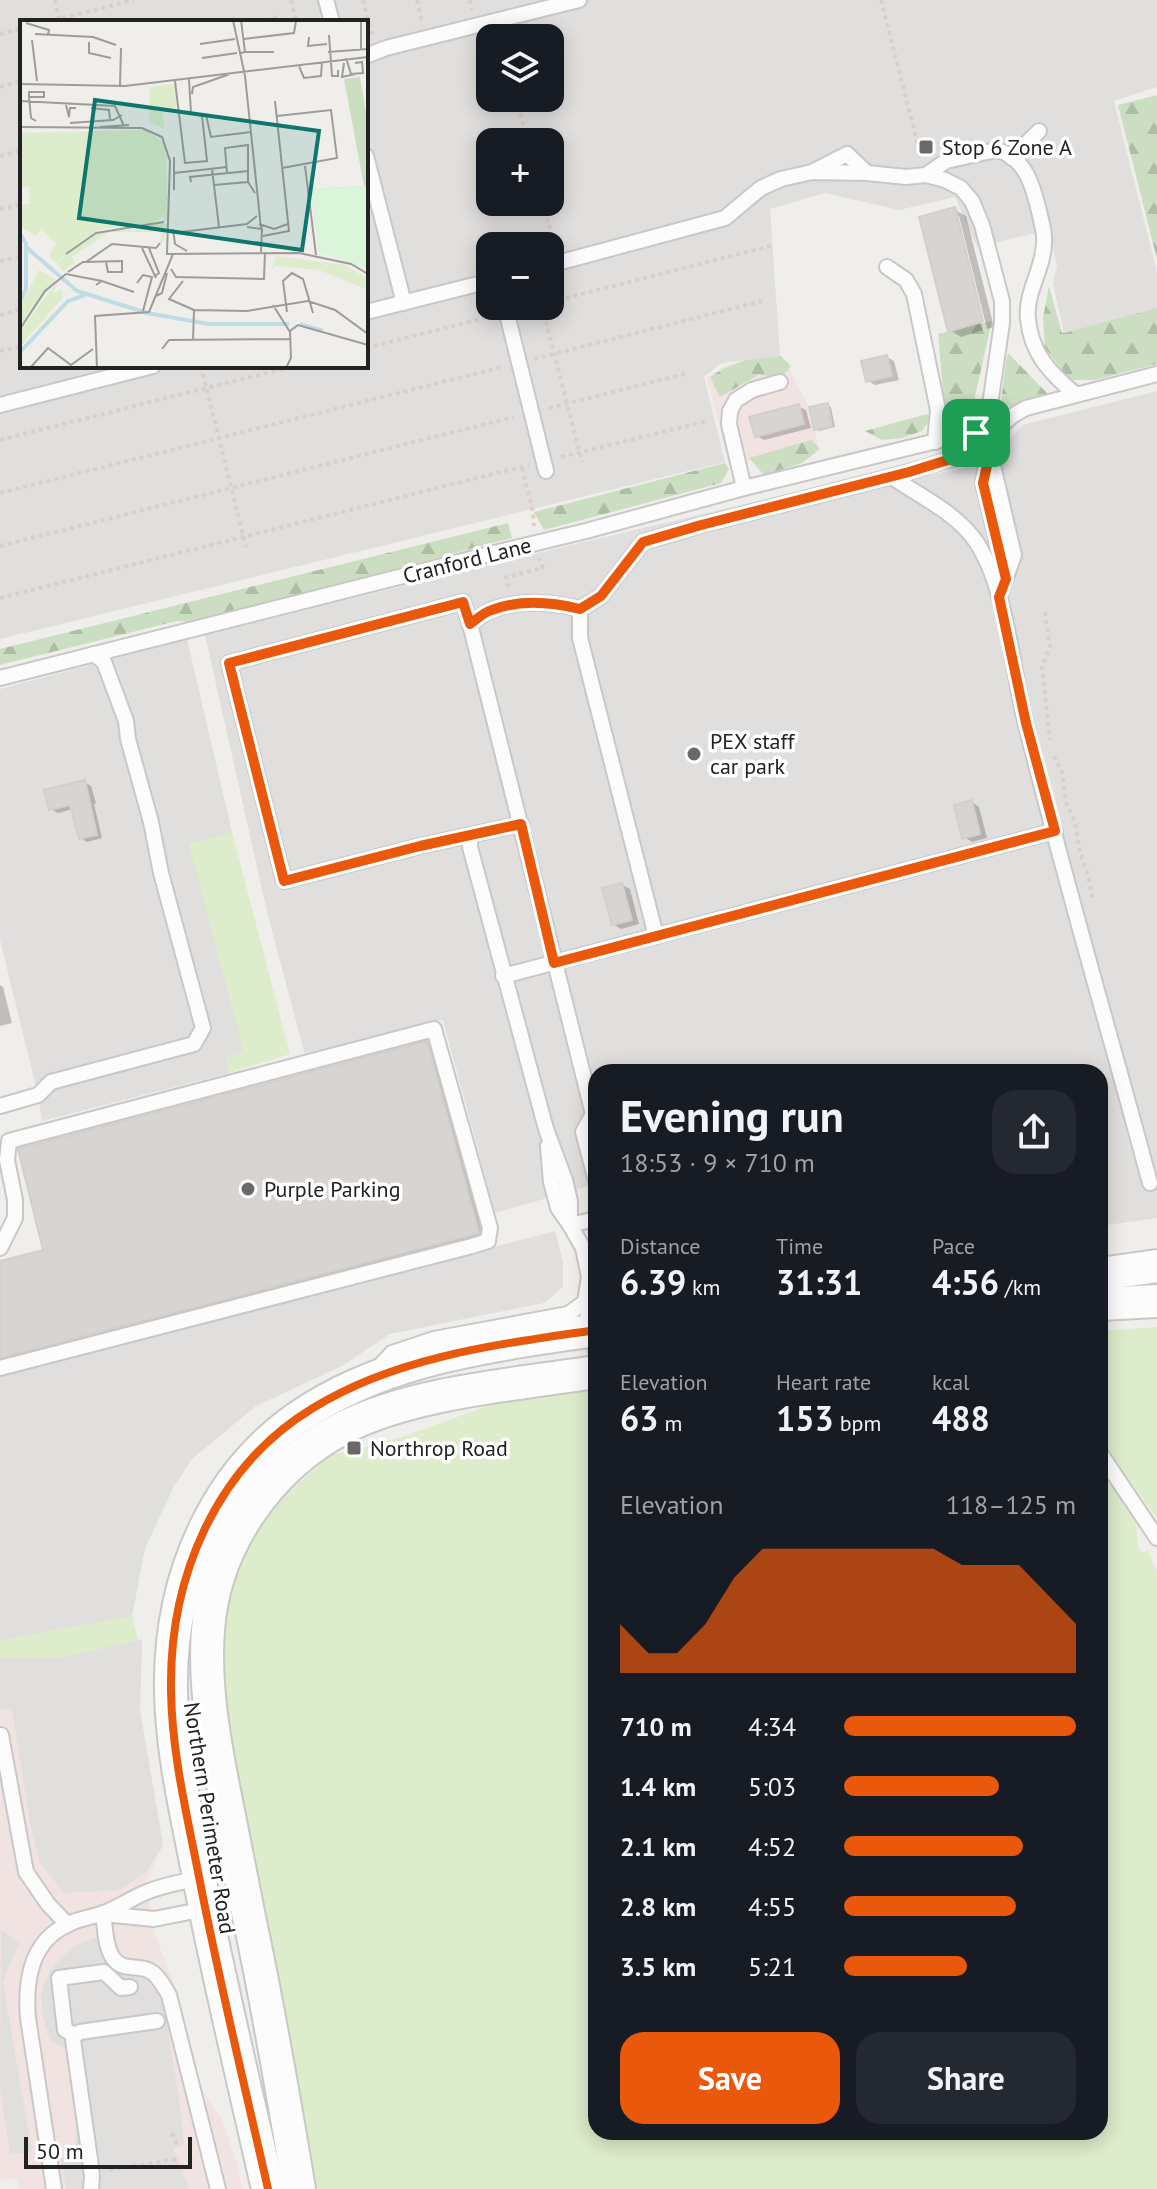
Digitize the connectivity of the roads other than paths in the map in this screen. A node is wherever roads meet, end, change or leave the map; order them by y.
1 (326, 0) edge
2 (579, 0) edge
3 (331, 20) edge
4 (368, 55) edge
5 (1039, 131) dead end
6 (1012, 158) junction
7 (368, 164) edge
8 (926, 175) junction
9 (564, 261) edge
10 (887, 267) dead end
11 (476, 285) edge
12 (404, 303) junction
13 (368, 312) edge
14 (508, 320) edge
15 (145, 368) edge
16 (1157, 374) edge
17 (780, 382) dead end
18 (1075, 394) junction
19 (0, 405) edge
20 (1002, 425) junction
21 (976, 433) junction
22 (935, 442) junction
23 (545, 466) road end
24 (892, 477) junction
25 (744, 488) junction
26 (999, 597) junction
27 (580, 609) junction
28 (470, 624) junction
29 (94, 654) junction
30 (0, 678) edge
31 (521, 824) junction
32 (1055, 831) junction
33 (470, 836) junction
34 (656, 936) junction
35 (554, 963) junction
36 (503, 976) junction
37 (588, 1096) edge
38 (0, 1106) edge
39 (588, 1127) edge
40 (588, 1151) edge
41 (1150, 1183) dead end
42 (588, 1221) edge
43 (570, 1225) junction
44 (0, 1248) edge
45 (1157, 1266) edge
46 (588, 1272) edge
47 (1108, 1273) edge
48 (1157, 1301) edge
49 (1108, 1304) edge
50 (588, 1329) edge
51 (0, 1368) edge
52 (588, 1373) edge
53 (1108, 1464) edge
54 (1157, 1538) edge
55 (1, 1735) edge
56 (243, 1887) junction
57 (203, 1895) junction
58 (103, 1913) junction
59 (67, 1924) junction
60 (130, 1987) dead end
61 (157, 2021) dead end
62 (75, 2035) junction
63 (54, 2189) edge
64 (91, 2189) edge
65 (218, 2189) edge
66 (268, 2189) edge
67 (299, 2189) edge

1 - 3 lane
2 - 4 lane
5 - 6 lane
6 - 8 lane
6 - 18 lane
7 - 12 lane
8 - 9 lane
8 - 21 lane
10 - 22 lane
11 - 12 lane
12 - 13 lane
14 - 23 lane
15 - 19 lane
16 - 18 lane
17 - 25 lane
18 - 20 lane
20 - 21 lane, Cranford Lane
20 - 26 lane
21 - 22 lane, Cranford Lane
21 - 24 lane
22 - 25 lane, Cranford Lane
24 - 26 lane
24 - 27 lane
25 - 29 lane, Cranford Lane
26 - 32 lane
27 - 28 lane
27 - 34 lane
28 - 31 lane
28 - 33 lane
29 - 30 lane, Cranford Lane
29 - 38 lane
31 - 33 lane
31 - 35 lane
32 - 34 lane
32 - 41 lane
33 - 36 lane
34 - 35 lane
35 - 36 lane
35 - 37 lane
36 - 43 lane
39 - 40 lane
42 - 43 lane
43 - 46 lane
44 - 51 lane
45 - 47 street
48 - 49 street
50 - 57 street, Northern Perimeter Road
52 - 56 street, Northern Perimeter Road
53 - 54 lane
55 - 59 lane
56 - 57 lane
56 - 57 lane
56 - 67 street, Northern Perimeter Road
57 - 58 lane
57 - 58 lane
57 - 66 street, Northern Perimeter Road
58 - 59 lane
58 - 65 lane
59 - 63 lane
60 - 62 lane
61 - 62 lane
62 - 64 lane

